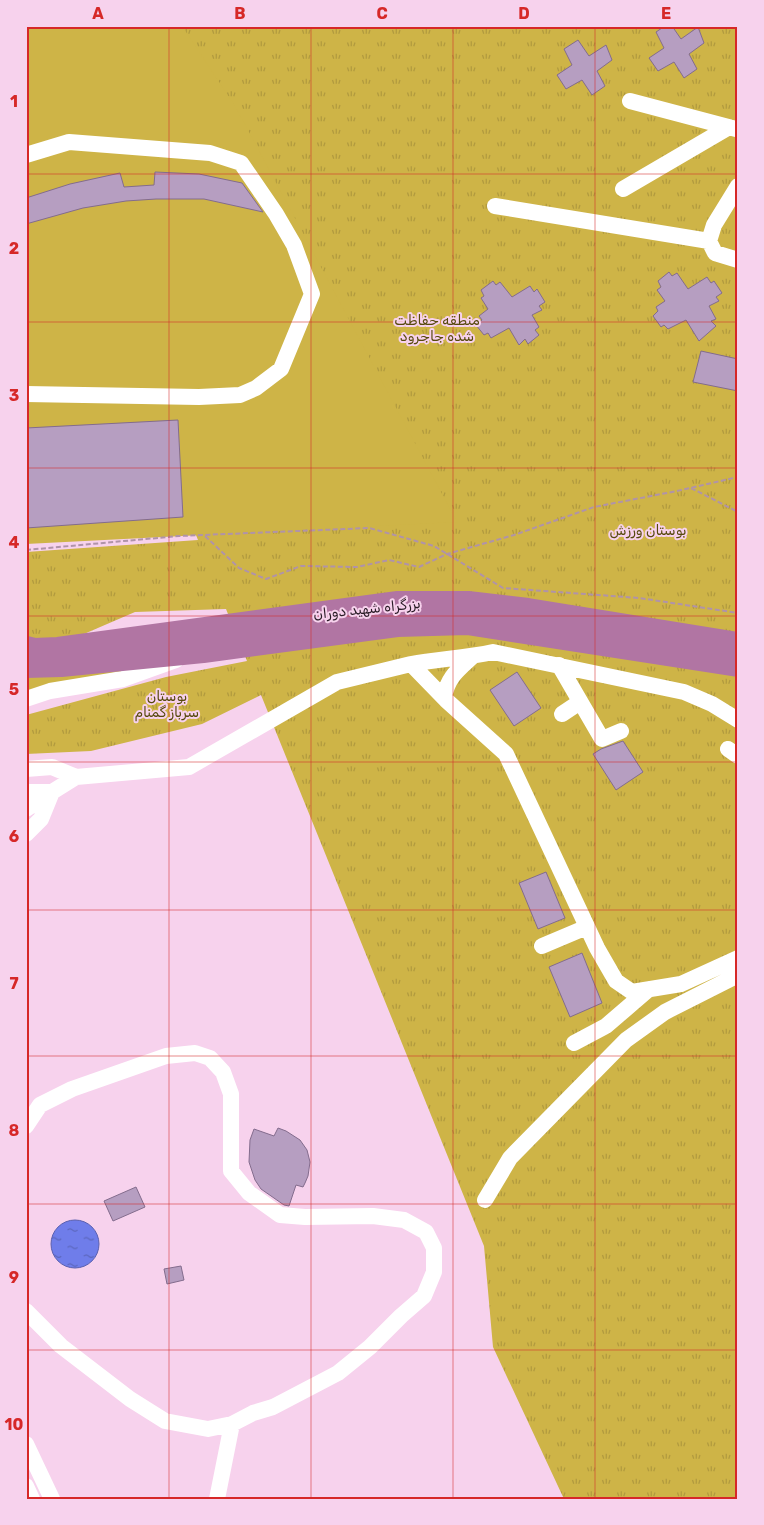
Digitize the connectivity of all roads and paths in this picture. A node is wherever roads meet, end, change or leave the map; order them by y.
1 (630, 101) dead end
2 (733, 128) edge
3 (26, 155) edge
4 (738, 186) edge
5 (623, 189) dead end
6 (495, 206) dead end
7 (709, 241) junction
8 (738, 260) edge
9 (26, 394) edge
10 (738, 477) edge
11 (691, 488) junction
12 (738, 512) edge
13 (205, 535) junction
14 (26, 550) edge
15 (447, 554) junction
16 (738, 613) edge
17 (738, 644) edge
18 (26, 648) edge
19 (203, 651) junction
20 (472, 657) junction
21 (411, 664) junction
22 (559, 665) junction
23 (738, 665) edge
24 (26, 666) edge
25 (444, 697) junction
26 (26, 699) edge
27 (580, 702) junction
28 (562, 714) dead end
29 (738, 720) edge
30 (621, 731) dead end
31 (26, 769) edge
32 (76, 777) junction
33 (26, 792) edge
34 (52, 792) junction
35 (26, 809) edge
36 (26, 834) edge
37 (587, 927) junction
38 (542, 946) dead end
39 (738, 958) edge
40 (738, 975) edge
41 (649, 989) junction
42 (574, 1043) dead end
43 (26, 1126) edge
44 (485, 1200) dead end
45 (26, 1311) edge
46 (232, 1424) junction
47 (26, 1444) edge
48 (26, 1486) edge
49 (32, 1499) edge
50 (52, 1499) edge
51 (218, 1499) edge

1 - 2 street
2 - 5 street
3 - 9 street
4 - 7 street
6 - 7 street
7 - 8 street
10 - 11 path
11 - 12 path
11 - 15 path
13 - 14 path
13 - 15 path
13 - 15 path
15 - 16 path
17 - 18 highway, بزرگراه شهید دوران
19 - 23 highway, بزرگراه شهید دوران
19 - 24 highway, بزرگراه شهید دوران
19 - 26 street
20 - 21 street
20 - 22 street
20 - 25 street
21 - 25 street
21 - 32 street
22 - 27 street
22 - 29 street
25 - 37 street
27 - 28 street
27 - 30 street
31 - 32 street
32 - 34 street
33 - 34 street
34 - 35 street
34 - 36 street
37 - 38 street
37 - 41 street
39 - 41 street
40 - 44 street
41 - 42 street
43 - 46 street
45 - 46 street
46 - 51 street
47 - 50 street
48 - 49 street

